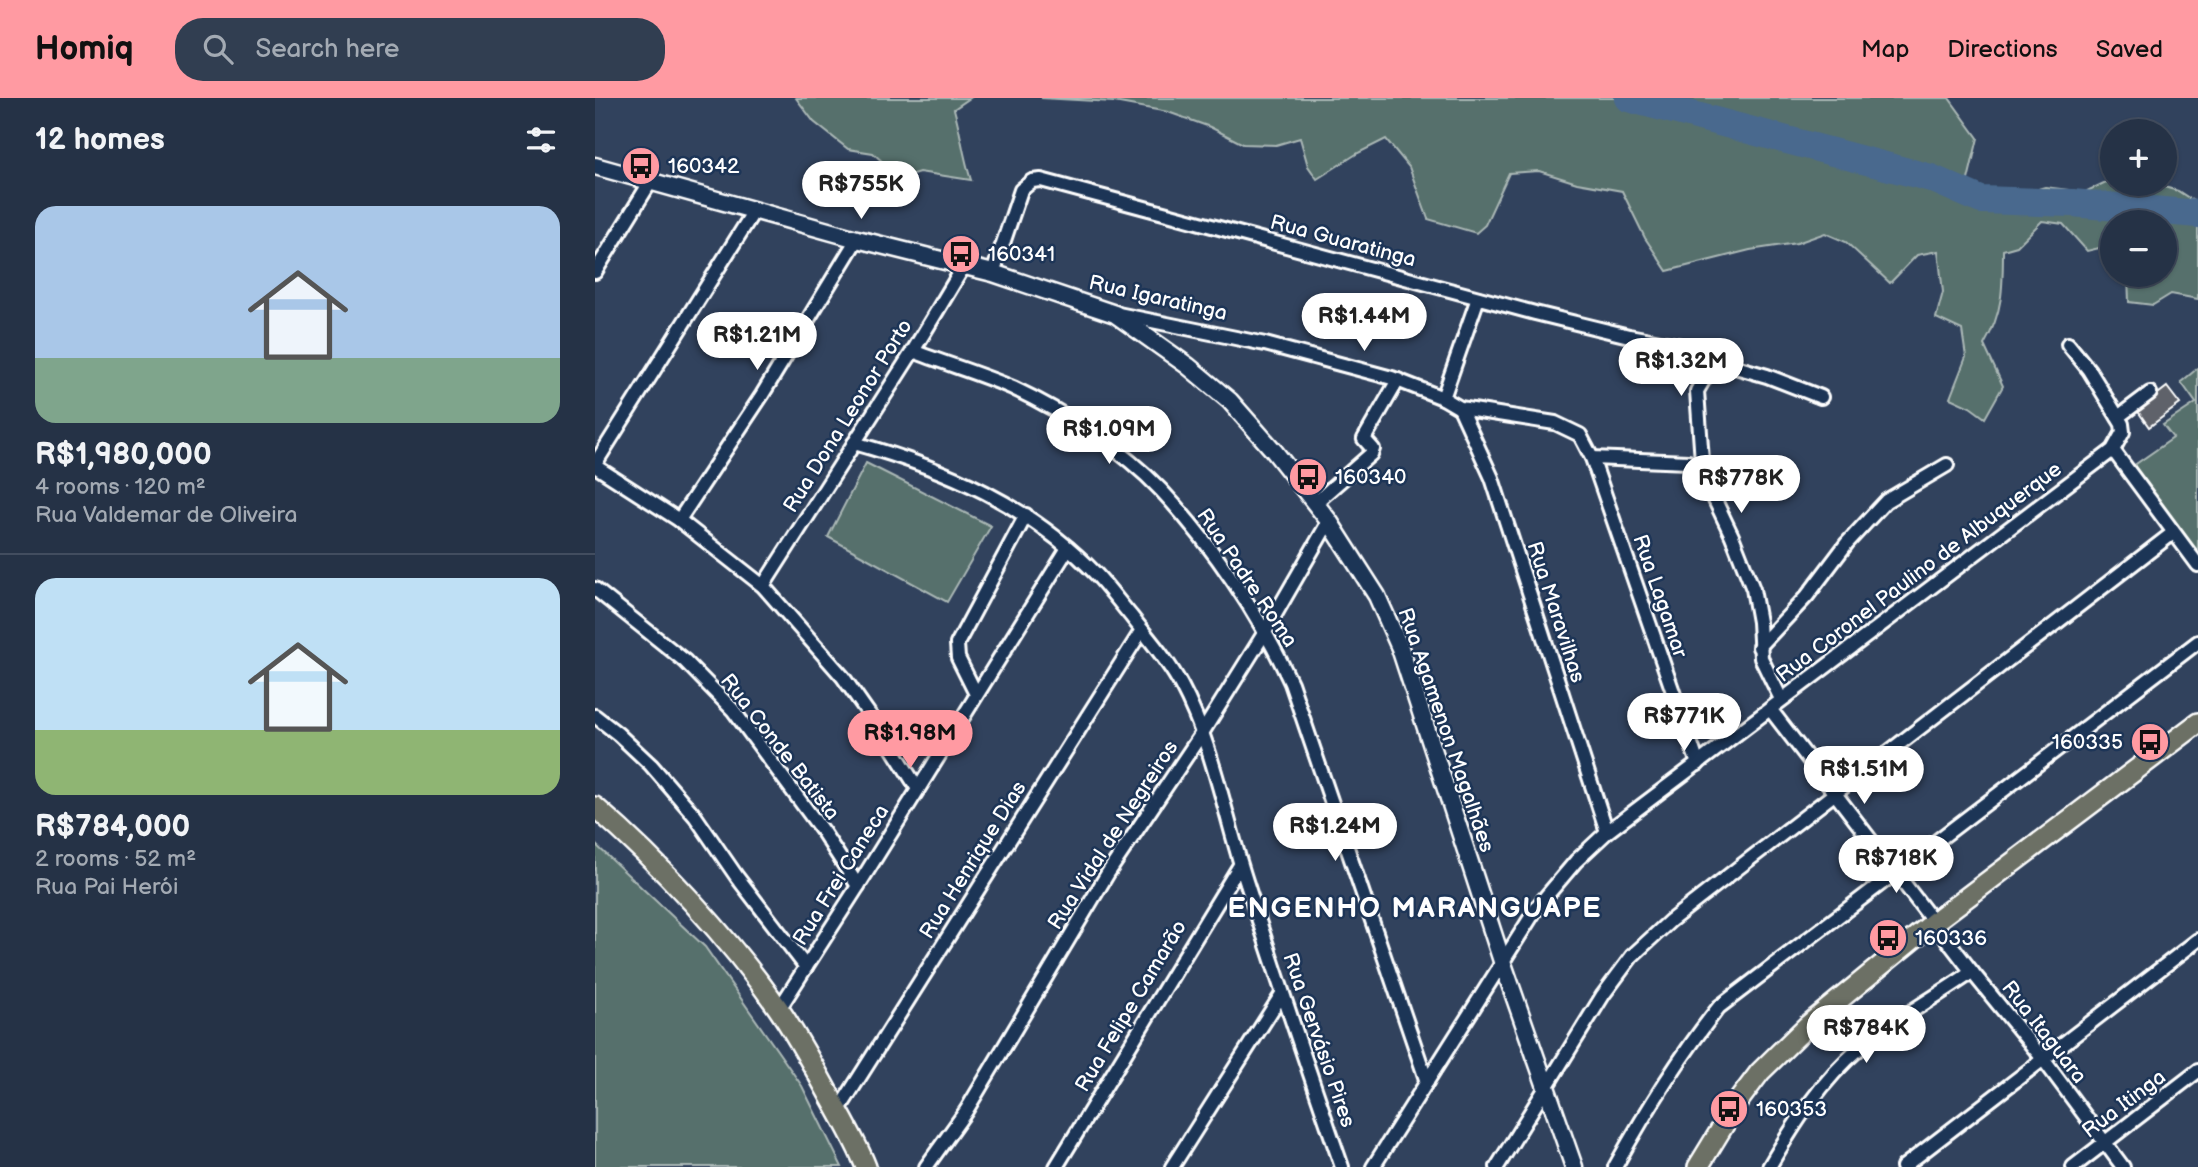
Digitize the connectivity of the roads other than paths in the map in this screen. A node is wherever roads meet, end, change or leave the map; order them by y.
1 (595, 166) edge
2 (651, 181) junction
3 (754, 211) junction
4 (857, 239) junction
5 (964, 266) junction
6 (595, 272) edge
7 (993, 273) junction
8 (1478, 298) junction
9 (1115, 314) junction
10 (2068, 344) dead end
11 (913, 351) junction
12 (1732, 366) junction
13 (1398, 380) junction
14 (2150, 393) dead end
15 (1821, 397) dead end
16 (1443, 398) junction
17 (1460, 408) junction
18 (2118, 417) junction
19 (1584, 442) joint
20 (854, 443) junction
21 (2113, 450) junction
22 (1591, 458) junction
23 (595, 465) edge
24 (1947, 465) dead end
25 (1703, 475) junction
26 (1315, 503) junction
27 (1026, 515) junction
28 (679, 520) junction
29 (1329, 521) junction
30 (2173, 533) junction
31 (1068, 548) junction
32 (2198, 565) edge
33 (763, 586) junction
34 (595, 589) edge
35 (1142, 630) junction
36 (1265, 632) junction
37 (2198, 642) edge
38 (1759, 647) junction
39 (977, 694) junction
40 (1781, 699) junction
41 (1770, 709) junction
42 (595, 716) edge
43 (2198, 723) edge
44 (1202, 733) junction
45 (1698, 764) junction
46 (918, 789) junction
47 (1835, 795) junction
48 (595, 807) edge
49 (1607, 832) junction
50 (1240, 864) junction
51 (1897, 873) junction
52 (858, 886) junction
53 (1934, 922) junction
54 (2198, 940) edge
55 (1502, 961) junction
56 (806, 967) junction
57 (1972, 972) junction
58 (1282, 994) junction
59 (779, 1009) junction
60 (2043, 1059) junction
61 (2198, 1071) edge
62 (1427, 1082) junction
63 (1546, 1090) junction
64 (838, 1111) junction
65 (2105, 1143) junction
66 (866, 1167) edge
67 (926, 1167) edge
68 (1056, 1167) edge
69 (1172, 1167) edge
70 (1342, 1167) edge
71 (1373, 1167) edge
72 (1497, 1167) edge
73 (1574, 1167) edge
74 (1615, 1167) edge
75 (1698, 1167) edge
76 (1769, 1167) edge
77 (1903, 1167) edge
78 (2073, 1167) edge
79 (2123, 1167) edge

1 - 2 street, Rua Igaratinga
2 - 3 street, Rua Igaratinga
2 - 6 street
3 - 4 street, Rua Igaratinga
3 - 23 street
4 - 5 street, Rua Igaratinga
4 - 28 street
5 - 7 street, Rua Igaratinga
5 - 11 street, Rua Dona Leonor Porto
7 - 8 street, Rua Guaratinga
7 - 9 street, Rua Igaratinga
8 - 12 street, Rua Guaratinga
8 - 16 street
9 - 13 street, Rua Igaratinga
9 - 26 street, Rua Agamenon Magalhães
10 - 18 street
11 - 20 street, Rua Dona Leonor Porto
11 - 36 street, Rua Padre Roma
12 - 15 street, Rua Guaratinga
12 - 25 street
13 - 16 street, Rua Igaratinga
13 - 26 street
14 - 18 street
16 - 17 street, Rua Igaratinga
17 - 19 street, Rua Igaratinga
17 - 49 street, Rua Maravilhas
18 - 21 street
19 - 22 street, Rua Lagamar
20 - 27 street, Rua Gervásio Pires
20 - 33 street, Rua Dona Leonor Porto
21 - 30 street
21 - 40 street, Rua Coronel Paulino de Albuquerque
22 - 25 street
22 - 45 street, Rua Lagamar
23 - 28 street
24 - 38 street
25 - 38 street
26 - 29 street, Rua Agamenon Magalhães
27 - 31 street, Rua Gervásio Pires
27 - 39 street
28 - 33 street
29 - 36 street, Rua Vidal de Negreiros
29 - 55 street, Rua Agamenon Magalhães
30 - 32 street
30 - 47 street
31 - 35 street, Rua Gervásio Pires
31 - 39 street, Rua Frei Caneca
33 - 46 street
34 - 52 street, Rua Conde Batista
35 - 44 street, Rua Gervásio Pires
35 - 64 street, Rua Henrique Dias
36 - 44 street, Rua Vidal de Negreiros
36 - 62 street, Rua Padre Roma
37 - 51 street
38 - 40 street
39 - 46 street, Rua Frei Caneca
40 - 41 street, Rua Coronel Paulino de Albuquerque
41 - 45 street, Rua Coronel Paulino de Albuquerque
41 - 47 street, Rua Itaguara
42 - 56 street
43 - 53 main road
44 - 50 street, Rua Gervásio Pires
44 - 67 street, Rua Vidal de Negreiros
45 - 49 street, Rua Coronel Paulino de Albuquerque
46 - 52 street, Rua Frei Caneca
47 - 51 street, Rua Itaguara
47 - 63 street
48 - 59 main road
49 - 55 street, Rua Coronel Paulino de Albuquerque
50 - 58 street, Rua Gervásio Pires
50 - 68 street, Rua Felipe Camarão
51 - 53 street, Rua Itaguara
51 - 74 street
52 - 56 street, Rua Frei Caneca
53 - 57 street, Rua Itaguara
53 - 75 main road
54 - 60 street
55 - 62 street, Rua Coronel Paulino de Albuquerque
55 - 63 street, Rua Agamenon Magalhães
56 - 59 street, Rua Frei Caneca
57 - 60 street, Rua Itaguara
57 - 76 street
58 - 69 street
58 - 70 street, Rua Gervásio Pires
59 - 64 main road
60 - 65 street, Rua Itaguara
60 - 77 street
61 - 65 street, Rua Itinga
62 - 71 street, Rua Coronel Paulino de Albuquerque
63 - 72 street
63 - 73 street, Rua Agamenon Magalhães
64 - 66 main road
65 - 78 street, Rua Itinga
65 - 79 street, Rua Itaguara

